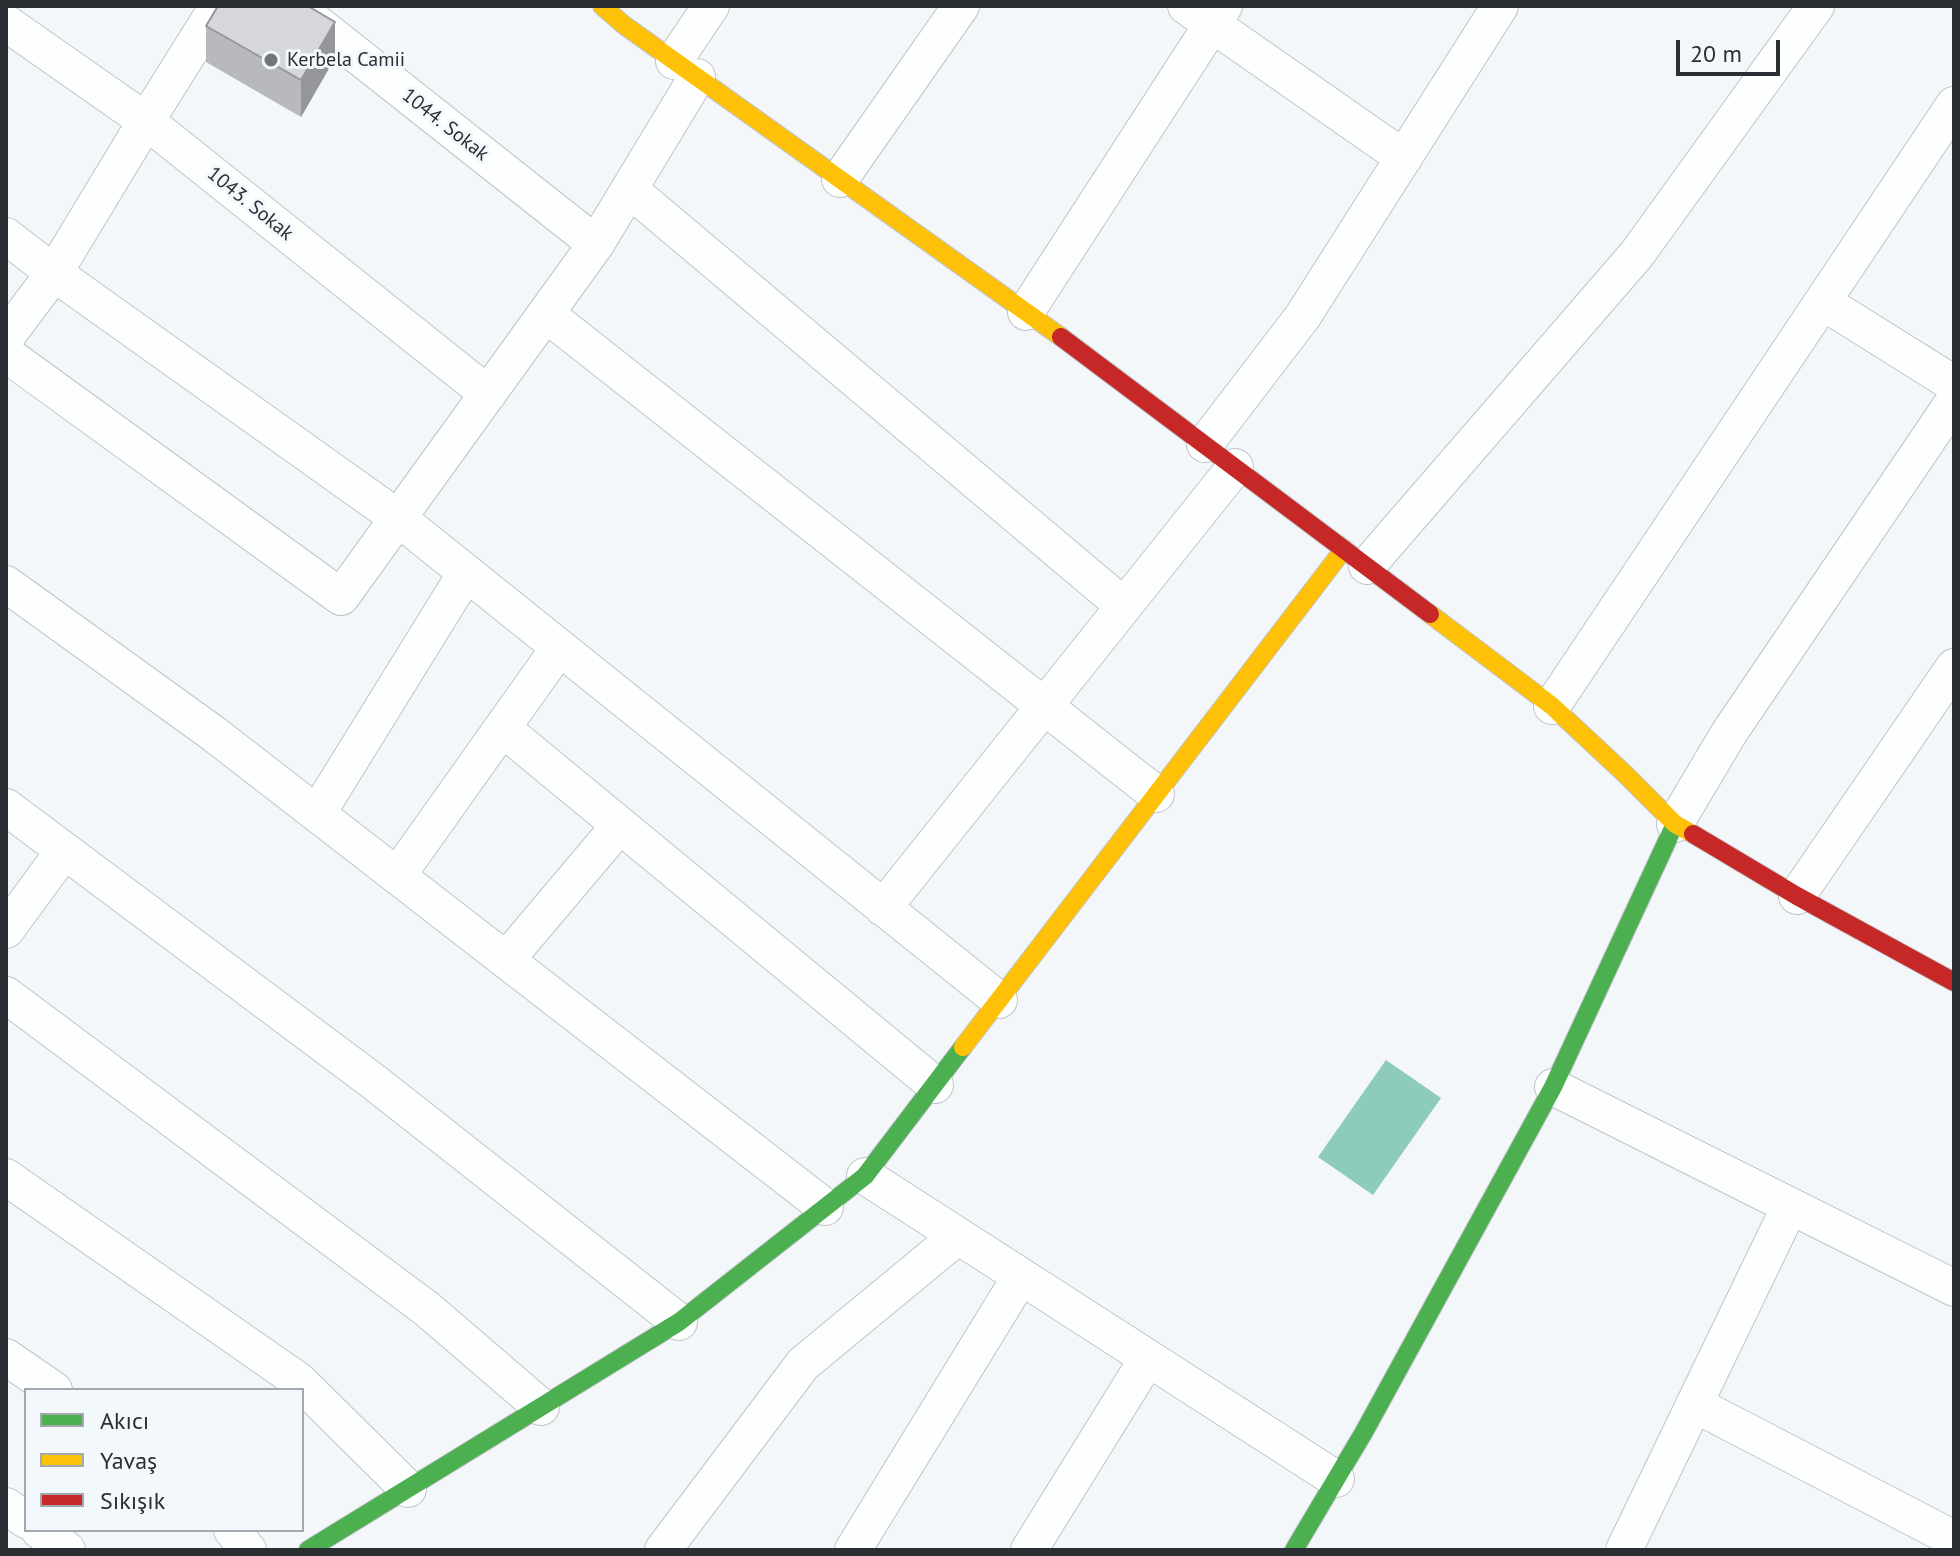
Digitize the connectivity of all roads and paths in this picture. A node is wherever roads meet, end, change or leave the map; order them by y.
1 (218, 6) edge
2 (295, 6) edge
3 (602, 6) edge
4 (711, 6) edge
5 (961, 6) edge
6 (1500, 6) edge
7 (1816, 6) edge
8 (1208, 12) edge
9 (6, 23) edge
10 (686, 69) junction
11 (1954, 105) edge
12 (146, 121) junction
13 (1404, 158) junction
14 (840, 179) junction
15 (629, 189) junction
16 (6, 236) edge
17 (596, 244) junction
18 (54, 273) junction
19 (1823, 302) junction
20 (1026, 312) junction
21 (546, 314) junction
22 (6, 337) edge
23 (6, 354) edge
24 (1954, 384) edge
25 (488, 394) junction
26 (1954, 401) edge
27 (1205, 444) junction
28 (1235, 467) junction
29 (398, 518) junction
30 (1355, 557) junction
31 (466, 573) junction
32 (6, 584) edge
33 (1124, 606) junction
34 (559, 648) junction
35 (1954, 667) edge
36 (1044, 706) junction
37 (1552, 706) junction
38 (502, 728) junction
39 (1156, 794) junction
40 (6, 807) edge
41 (317, 814) junction
42 (1675, 824) junction
43 (620, 825) junction
44 (64, 851) junction
45 (397, 876) junction
46 (1797, 896) junction
47 (883, 908) junction
48 (6, 930) edge
49 (506, 960) junction
50 (1954, 982) edge
51 (6, 995) edge
52 (999, 1000) junction
53 (935, 1085) junction
54 (1553, 1087) junction
55 (865, 1176) junction
56 (6, 1177) edge
57 (1790, 1206) junction
58 (825, 1207) junction
59 (958, 1236) junction
60 (1021, 1276) junction
61 (1954, 1288) edge
62 (679, 1322) junction
63 (6, 1357) edge
64 (1148, 1358) junction
65 (51, 1388) edge
66 (1694, 1404) junction
67 (541, 1407) junction
68 (1336, 1479) junction
69 (408, 1489) junction
70 (6, 1506) edge
71 (24, 1519) edge
72 (42, 1532) edge
73 (234, 1532) edge
74 (1954, 1539) edge
75 (67, 1550) edge
76 (248, 1550) edge
77 (308, 1550) edge
78 (663, 1550) edge
79 (853, 1550) edge
80 (1029, 1550) edge
81 (1294, 1550) edge
82 (1624, 1550) edge

1 - 12 street
2 - 17 street, 1044. Sokak
3 - 10 main road
4 - 10 street
5 - 14 street
6 - 13 street
7 - 30 street
8 - 13 street
8 - 20 street
9 - 12 street, 1043. Sokak
10 - 14 main road
10 - 15 street
11 - 19 street
12 - 18 street
12 - 25 street, 1043. Sokak
13 - 27 street
14 - 20 main road
15 - 17 street
15 - 33 street
16 - 18 street
17 - 21 street
18 - 22 street
18 - 29 street
19 - 24 street
19 - 37 street
20 - 27 main road
21 - 25 street
21 - 36 street
23 - 29 street
25 - 29 street
26 - 42 street
27 - 28 main road
28 - 30 main road
28 - 33 street
29 - 31 street
30 - 37 main road
30 - 39 main road
31 - 34 street
31 - 41 street
32 - 41 street
33 - 36 street
34 - 38 street
34 - 47 street
35 - 46 street
36 - 39 street
36 - 47 street
37 - 42 main road
38 - 43 street
38 - 45 street
39 - 52 main road
40 - 44 street
41 - 45 street
42 - 46 main road
42 - 54 main road
43 - 49 street
43 - 53 street
44 - 48 street
44 - 62 street
45 - 49 street
46 - 50 main road
47 - 52 street
49 - 58 street
51 - 67 street
52 - 53 main road
53 - 55 main road
54 - 57 street
54 - 68 main road
55 - 58 main road
55 - 59 street
56 - 69 street
57 - 61 street
57 - 66 street
58 - 62 main road
59 - 60 street
59 - 78 street
60 - 64 street
60 - 79 street
62 - 67 main road
63 - 65 street
64 - 68 street
64 - 80 street
66 - 74 street
66 - 82 street
67 - 69 main road
68 - 81 main road
69 - 77 main road
70 - 71 street
72 - 75 street
73 - 76 street

